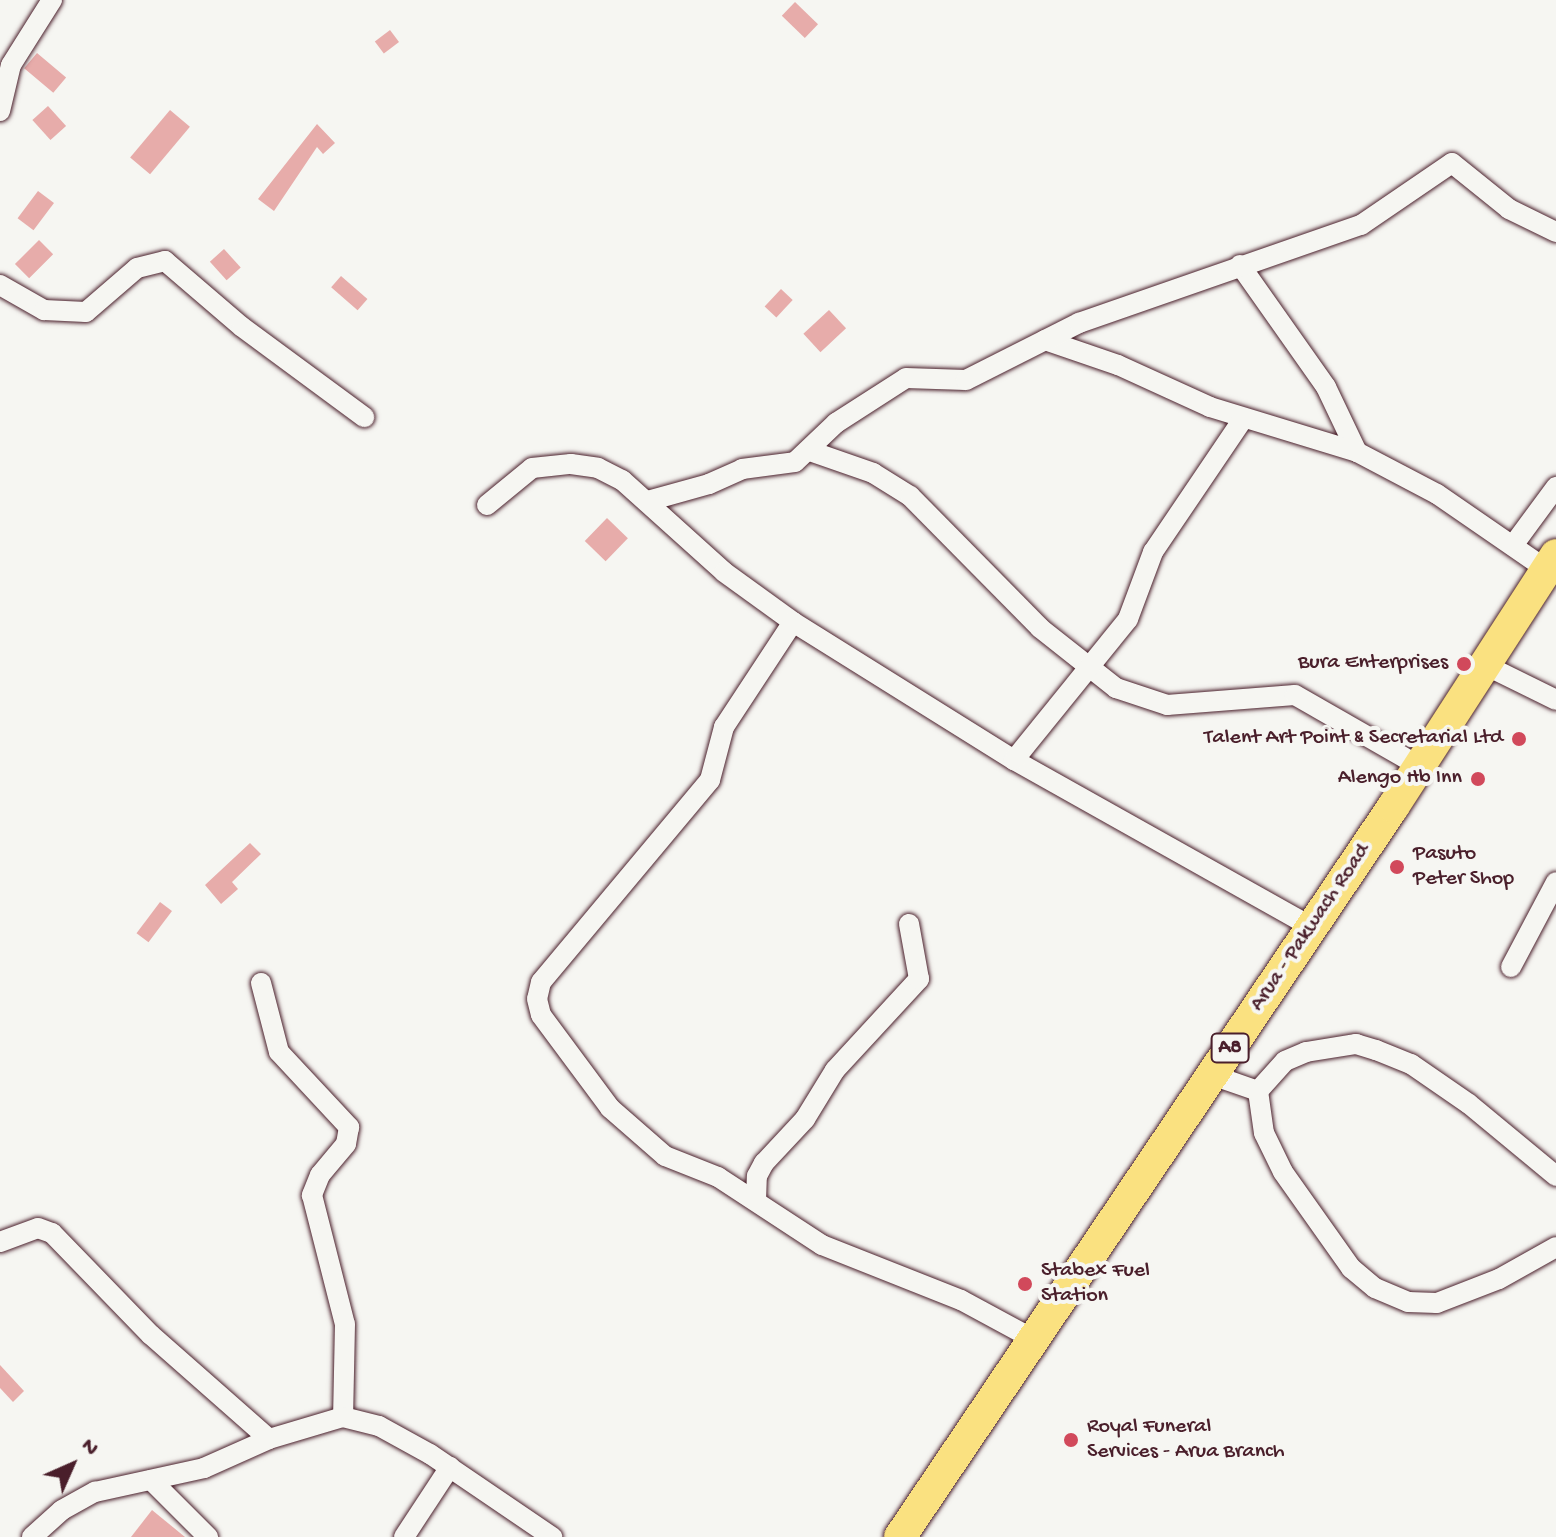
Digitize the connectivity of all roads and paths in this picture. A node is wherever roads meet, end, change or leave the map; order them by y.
1 (52, 0) edge
2 (6, 61) edge
3 (0, 111) edge
4 (1556, 232) edge
5 (1240, 265) junction
6 (0, 285) edge
7 (1045, 340) junction
8 (364, 417) dead end
9 (1243, 419) junction
10 (810, 451) junction
11 (1357, 452) junction
12 (1556, 487) edge
13 (648, 501) junction
14 (487, 505) dead end
15 (1514, 544) junction
16 (1552, 562) edge
17 (793, 622) junction
18 (1485, 665) junction
19 (1087, 668) junction
20 (1556, 700) edge
21 (1014, 760) junction
22 (1419, 766) junction
23 (1556, 882) edge
24 (909, 924) dead end
25 (1311, 927) junction
26 (1511, 967) dead end
27 (261, 983) dead end
28 (1212, 1075) junction
29 (1258, 1091) junction
30 (1556, 1176) edge
31 (756, 1201) junction
32 (0, 1242) edge
33 (1556, 1247) edge
34 (1033, 1339) junction
35 (343, 1417) junction
36 (269, 1439) junction
37 (450, 1467) junction
38 (151, 1480) junction
39 (32, 1537) edge
40 (208, 1537) edge
41 (404, 1537) edge
42 (552, 1537) edge
43 (900, 1537) edge

1 - 2 street
2 - 3 street
4 - 5 street
5 - 7 street
5 - 11 street
6 - 8 street
7 - 9 street
7 - 10 street
9 - 11 street
9 - 19 street
10 - 13 street
10 - 19 street
11 - 15 street
12 - 15 street
13 - 14 street
13 - 17 street
15 - 16 street
16 - 18 main road, Arua - Pakwach Road / A8
17 - 21 street
17 - 31 street
18 - 20 street
18 - 22 main road, Arua - Pakwach Road / A8
19 - 21 street
19 - 22 street
21 - 25 street
22 - 25 main road, Arua - Pakwach Road / A8
23 - 26 street
24 - 31 street
25 - 28 main road, Arua - Pakwach Road / A8
27 - 35 street
28 - 29 street
28 - 34 main road, Arua - Pakwach Road / A8
29 - 30 street
29 - 33 street
31 - 34 street
32 - 36 street
34 - 43 main road, Arua - Pakwach Road / A8
35 - 36 street
35 - 37 street
36 - 38 street
37 - 41 street
37 - 42 street
38 - 39 street
38 - 40 street

